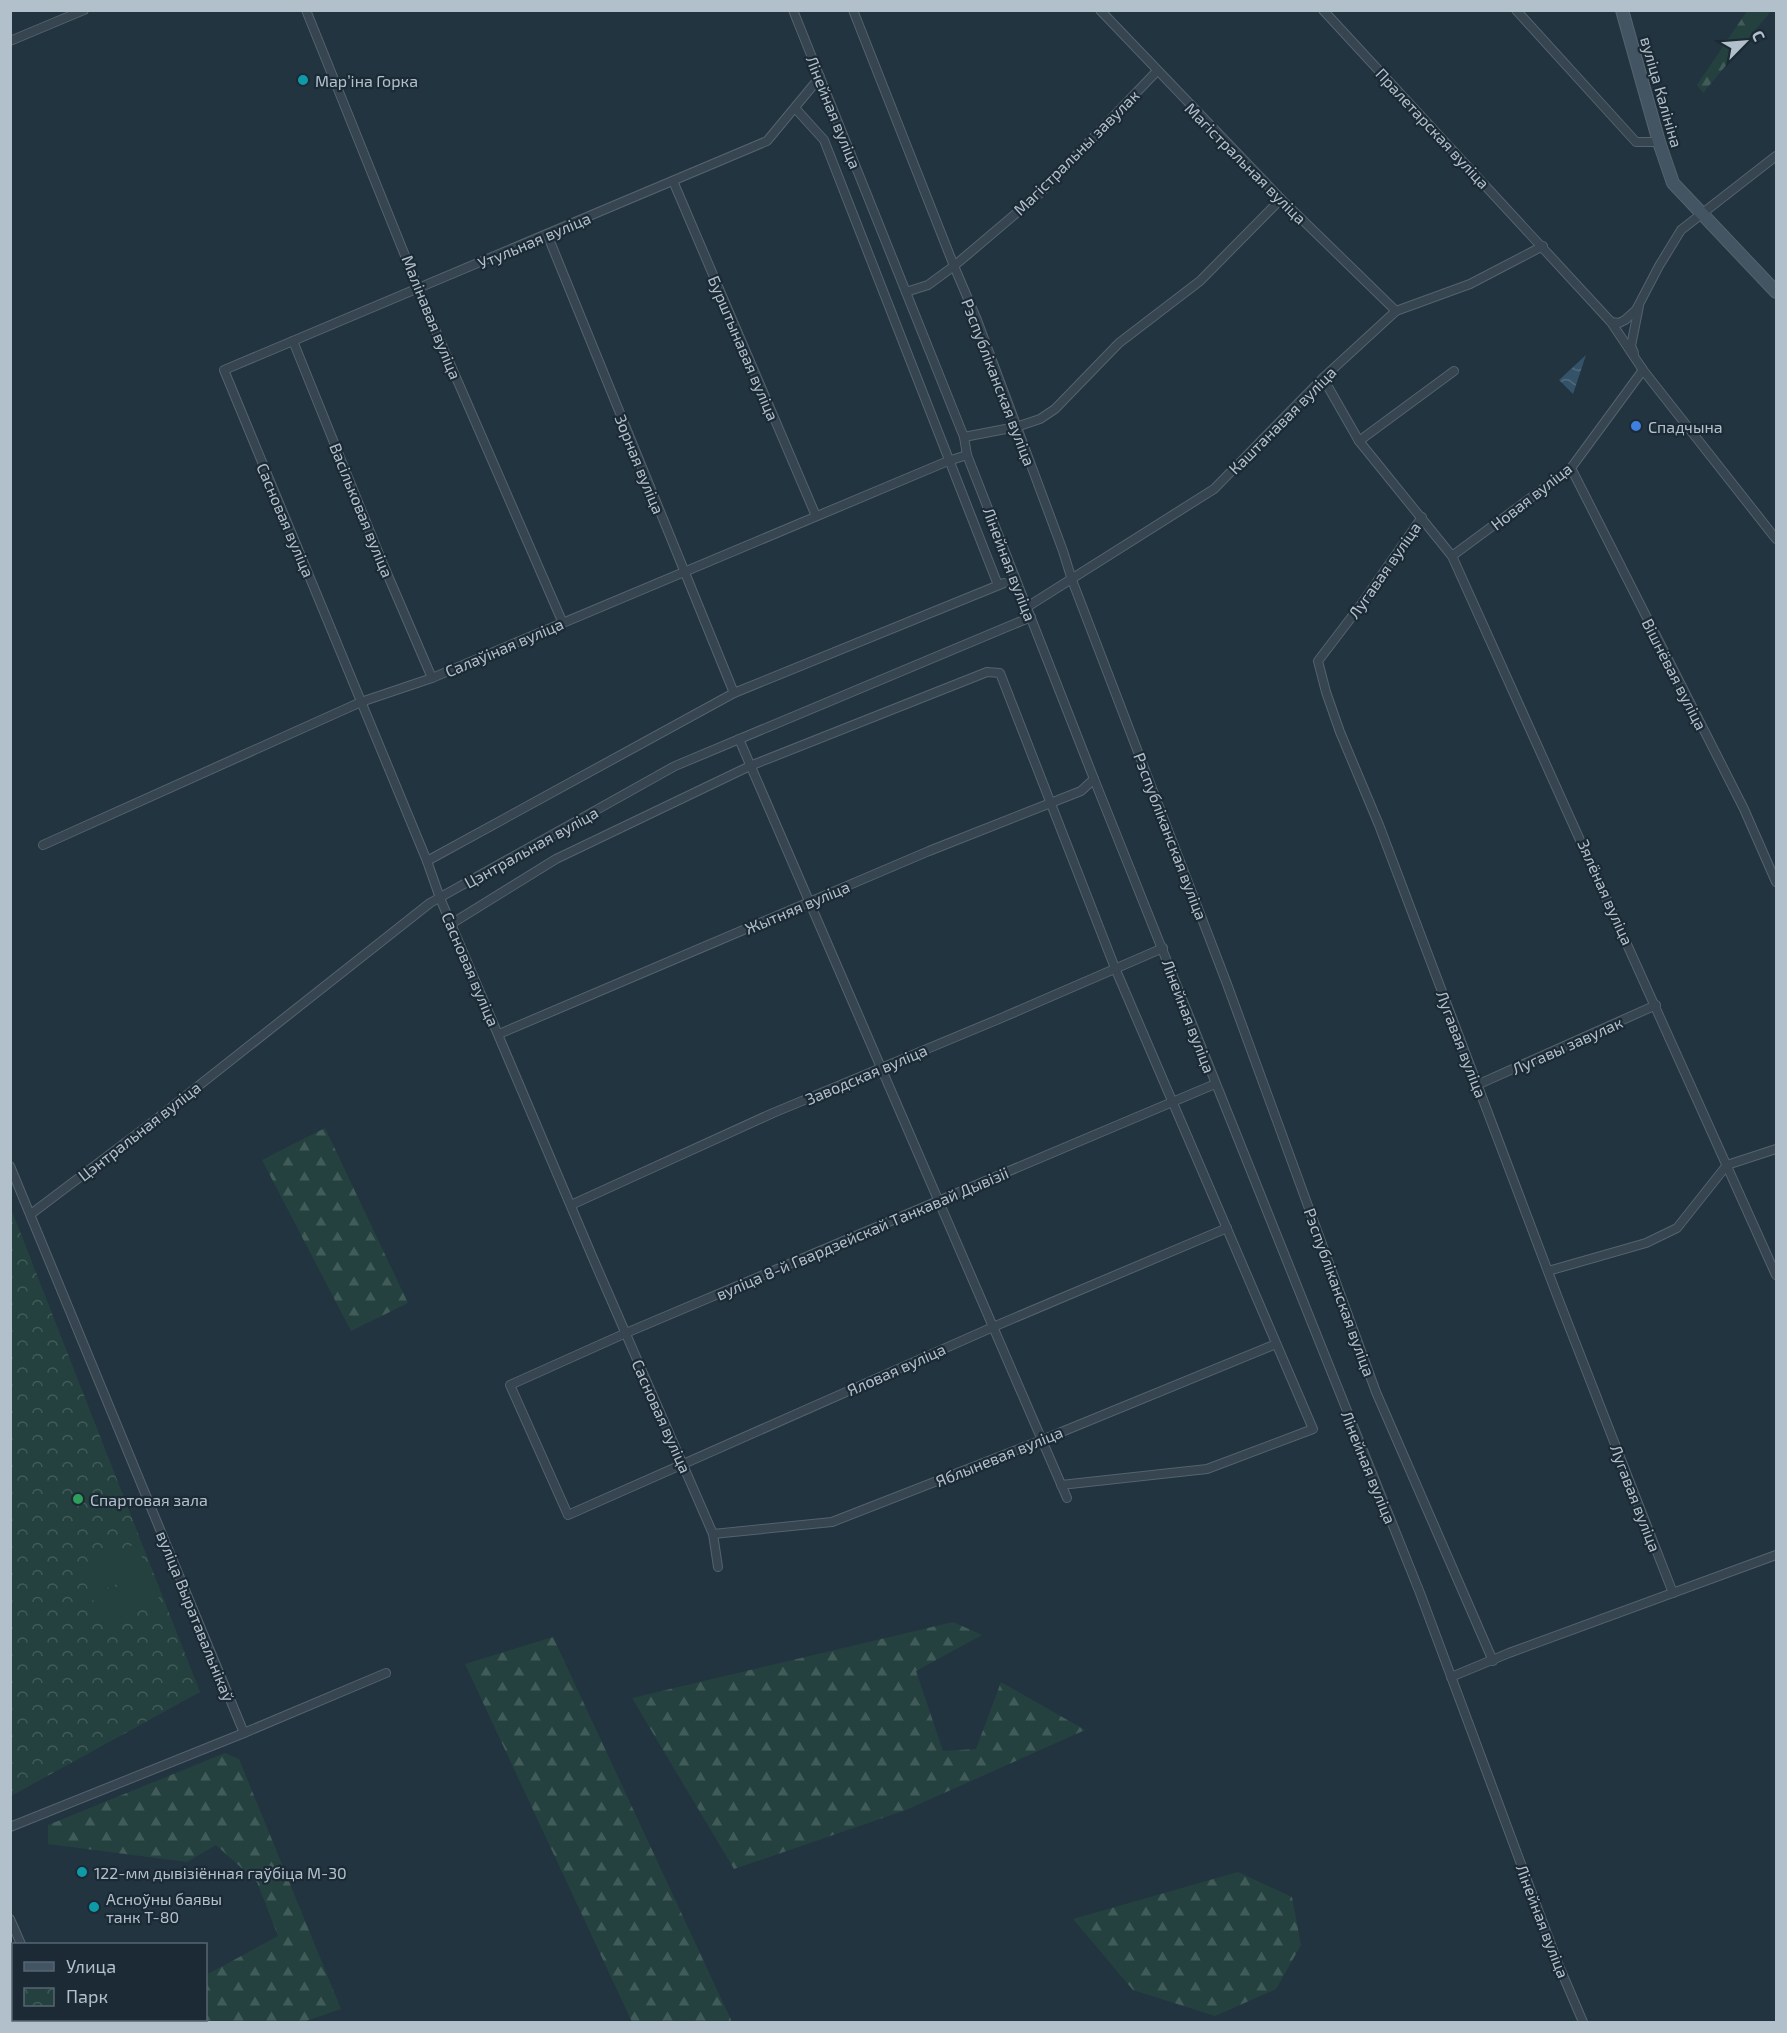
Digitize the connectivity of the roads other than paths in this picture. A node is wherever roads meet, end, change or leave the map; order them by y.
1 (84, 10) edge
2 (306, 10) edge
3 (793, 10) edge
4 (853, 10) edge
5 (1100, 10) edge
6 (1323, 10) edge
7 (1516, 10) edge
8 (1622, 10) edge
9 (10, 41) edge
10 (1156, 71) junction
11 (820, 77) junction
12 (795, 108) junction
13 (1659, 142) junction
14 (1776, 156) edge
15 (673, 181) junction
16 (1281, 199) junction
17 (1702, 215) junction
18 (547, 234) junction
19 (1543, 246) junction
20 (954, 266) junction
21 (419, 288) junction
22 (906, 292) junction
23 (1776, 292) edge
24 (1639, 306) junction
25 (1396, 311) junction
26 (1611, 322) junction
27 (293, 341) junction
28 (224, 370) joint
29 (1643, 370) junction
30 (1454, 371) dead end
31 (1323, 378) junction
32 (1016, 427) junction
33 (964, 437) junction
34 (1359, 441) junction
35 (967, 455) junction
36 (948, 461) junction
37 (1571, 468) junction
38 (816, 516) junction
39 (1422, 517) junction
40 (1776, 539) edge
41 (1452, 556) junction
42 (683, 572) junction
43 (1072, 580) junction
44 (1027, 607) junction
45 (1031, 617) junction
46 (562, 621) junction
47 (432, 678) junction
48 (734, 693) junction
49 (362, 702) junction
50 (739, 740) junction
51 (750, 766) junction
52 (1094, 779) junction
53 (1050, 803) junction
54 (43, 845) dead end
55 (427, 861) junction
56 (1776, 882) edge
57 (440, 898) junction
58 (809, 902) junction
59 (451, 924) junction
60 (1162, 948) junction
61 (1115, 968) junction
62 (1656, 1005) junction
63 (499, 1034) junction
64 (881, 1068) junction
65 (1215, 1084) junction
66 (1477, 1085) junction
67 (1172, 1101) junction
68 (1776, 1149) edge
69 (1727, 1165) junction
70 (10, 1166) edge
71 (939, 1201) junction
72 (571, 1205) junction
73 (30, 1214) junction
74 (1227, 1228) junction
75 (1548, 1271) junction
76 (1776, 1275) edge
77 (993, 1327) junction
78 (626, 1333) junction
79 (1276, 1344) junction
80 (1042, 1440) junction
81 (682, 1463) junction
82 (1061, 1485) junction
83 (1067, 1498) dead end
84 (568, 1515) joint
85 (713, 1534) junction
86 (1776, 1555) edge
87 (718, 1567) dead end
88 (1672, 1593) junction
89 (1493, 1661) junction
90 (386, 1672) dead end
91 (1451, 1677) junction
92 (244, 1733) junction
93 (10, 1827) edge
94 (10, 1919) edge
95 (21, 1943) edge
96 (1583, 2022) edge

1 - 9 street
2 - 21 street, Малінавая вуліца
3 - 11 street, Лінейная вуліца
4 - 20 street, Рэспубліканская вуліца
5 - 10 street, Магістральная вуліца
6 - 19 street, Пралетарская вуліца
7 - 13 street
8 - 13 main road, вуліца Калініна
10 - 16 street, Магістральная вуліца
10 - 20 street, Магістральны завулак
11 - 12 street, Утульная вуліца
11 - 22 street, Лінейная вуліца
12 - 15 street, Утульная вуліца
12 - 36 street, Лінейная вуліца
13 - 17 main road, вуліца Калініна
14 - 17 street
15 - 18 street, Утульная вуліца
15 - 38 street, Бурштынавая вуліца
16 - 25 street, Магістральная вуліца
16 - 32 street
17 - 23 main road
17 - 24 street
18 - 21 street, Утульная вуліца
18 - 42 street, Зорная вуліца
19 - 25 street, Каштанавая вуліца
19 - 26 street, Пралетарская вуліца
20 - 22 street, Магістральны завулак
20 - 32 street, Рэспубліканская вуліца
21 - 27 street, Утульная вуліца
21 - 46 street, Малінавая вуліца
22 - 33 street, Лінейная вуліца
24 - 26 street
24 - 29 street
25 - 31 street, Каштанавая вуліца
26 - 29 street, Пралетарская вуліца
27 - 28 street, Утульная вуліца
27 - 47 street, Васільковая вуліца
28 - 49 street, Сасновая вуліца
29 - 37 street, Новая вуліца
29 - 40 street
30 - 34 street
31 - 34 street, Зялёная вуліца
31 - 43 street, Каштанавая вуліца
32 - 33 street
32 - 43 street, Рэспубліканская вуліца
33 - 35 street, Лінейная вуліца
34 - 39 street, Зялёная вуліца
35 - 36 street, Салаўіная вуліца
35 - 44 street, Лінейная вуліца
36 - 38 street, Салаўіная вуліца
36 - 48 street, Лінейная вуліца
37 - 41 street, Новая вуліца
37 - 56 street, Вішнёвая вуліца
38 - 42 street, Салаўіная вуліца
39 - 41 street, Зялёная вуліца
39 - 66 street, Лугавая вуліца
41 - 62 street, Зялёная вуліца
42 - 46 street, Салаўіная вуліца
42 - 48 street, Зорная вуліца
43 - 44 street, Каштанавая вуліца
43 - 89 street, Рэспубліканская вуліца
44 - 45 street, Лінейная вуліца
45 - 50 street, Цэнтральная вуліца
45 - 52 street, Лінейная вуліца
46 - 47 street, Салаўіная вуліца
47 - 49 street, Салаўіная вуліца
48 - 55 street
49 - 54 street, Салаўіная вуліца
49 - 55 street, Сасновая вуліца
50 - 51 street
50 - 57 street, Цэнтральная вуліца
51 - 53 street
51 - 58 street
51 - 59 street
52 - 53 street, Жытняя вуліца
52 - 60 street, Лінейная вуліца
53 - 58 street, Жытняя вуліца
53 - 61 street
55 - 57 street, Сасновая вуліца
57 - 59 street, Сасновая вуліца
57 - 73 street, Цэнтральная вуліца
58 - 63 street, Жытняя вуліца
58 - 64 street
59 - 63 street, Сасновая вуліца
60 - 61 street, Заводская вуліца
60 - 65 street, Лінейная вуліца
61 - 64 street, Заводская вуліца
61 - 67 street
62 - 66 street, Лугавы завулак
62 - 69 street, Зялёная вуліца
63 - 72 street, Сасновая вуліца
64 - 71 street
64 - 72 street, Заводская вуліца
65 - 67 street, вуліца 8-й Гвардзейскай Танкавай Дывізіі
65 - 91 street, Лінейная вуліца
66 - 75 street, Лугавая вуліца
67 - 71 street, вуліца 8-й Гвардзейскай Танкавай Дывізіі
67 - 74 street
68 - 69 street
69 - 75 street
69 - 76 street, Зялёная вуліца
70 - 73 street, вуліца Выратавальнікаў
71 - 77 street
71 - 78 street, вуліца 8-й Гвардзейскай Танкавай Дывізіі
72 - 78 street, Сасновая вуліца
73 - 92 street, вуліца Выратавальнікаў
74 - 77 street, Яловая вуліца
74 - 79 street
75 - 88 street, Лугавая вуліца
77 - 80 street
77 - 81 street, Яловая вуліца
78 - 81 street, Сасновая вуліца
78 - 84 street, вуліца 8-й Гвардзейскай Танкавай Дывізіі
79 - 80 street, Яблыневая вуліца
79 - 82 street
80 - 82 street
80 - 85 street, Яблыневая вуліца
81 - 84 street, Яловая вуліца
81 - 85 street, Сасновая вуліца
82 - 83 street
85 - 87 street, Сасновая вуліца
86 - 88 street
88 - 89 street
89 - 91 street
90 - 92 street
91 - 96 street, Лінейная вуліца
92 - 93 street
94 - 95 street

